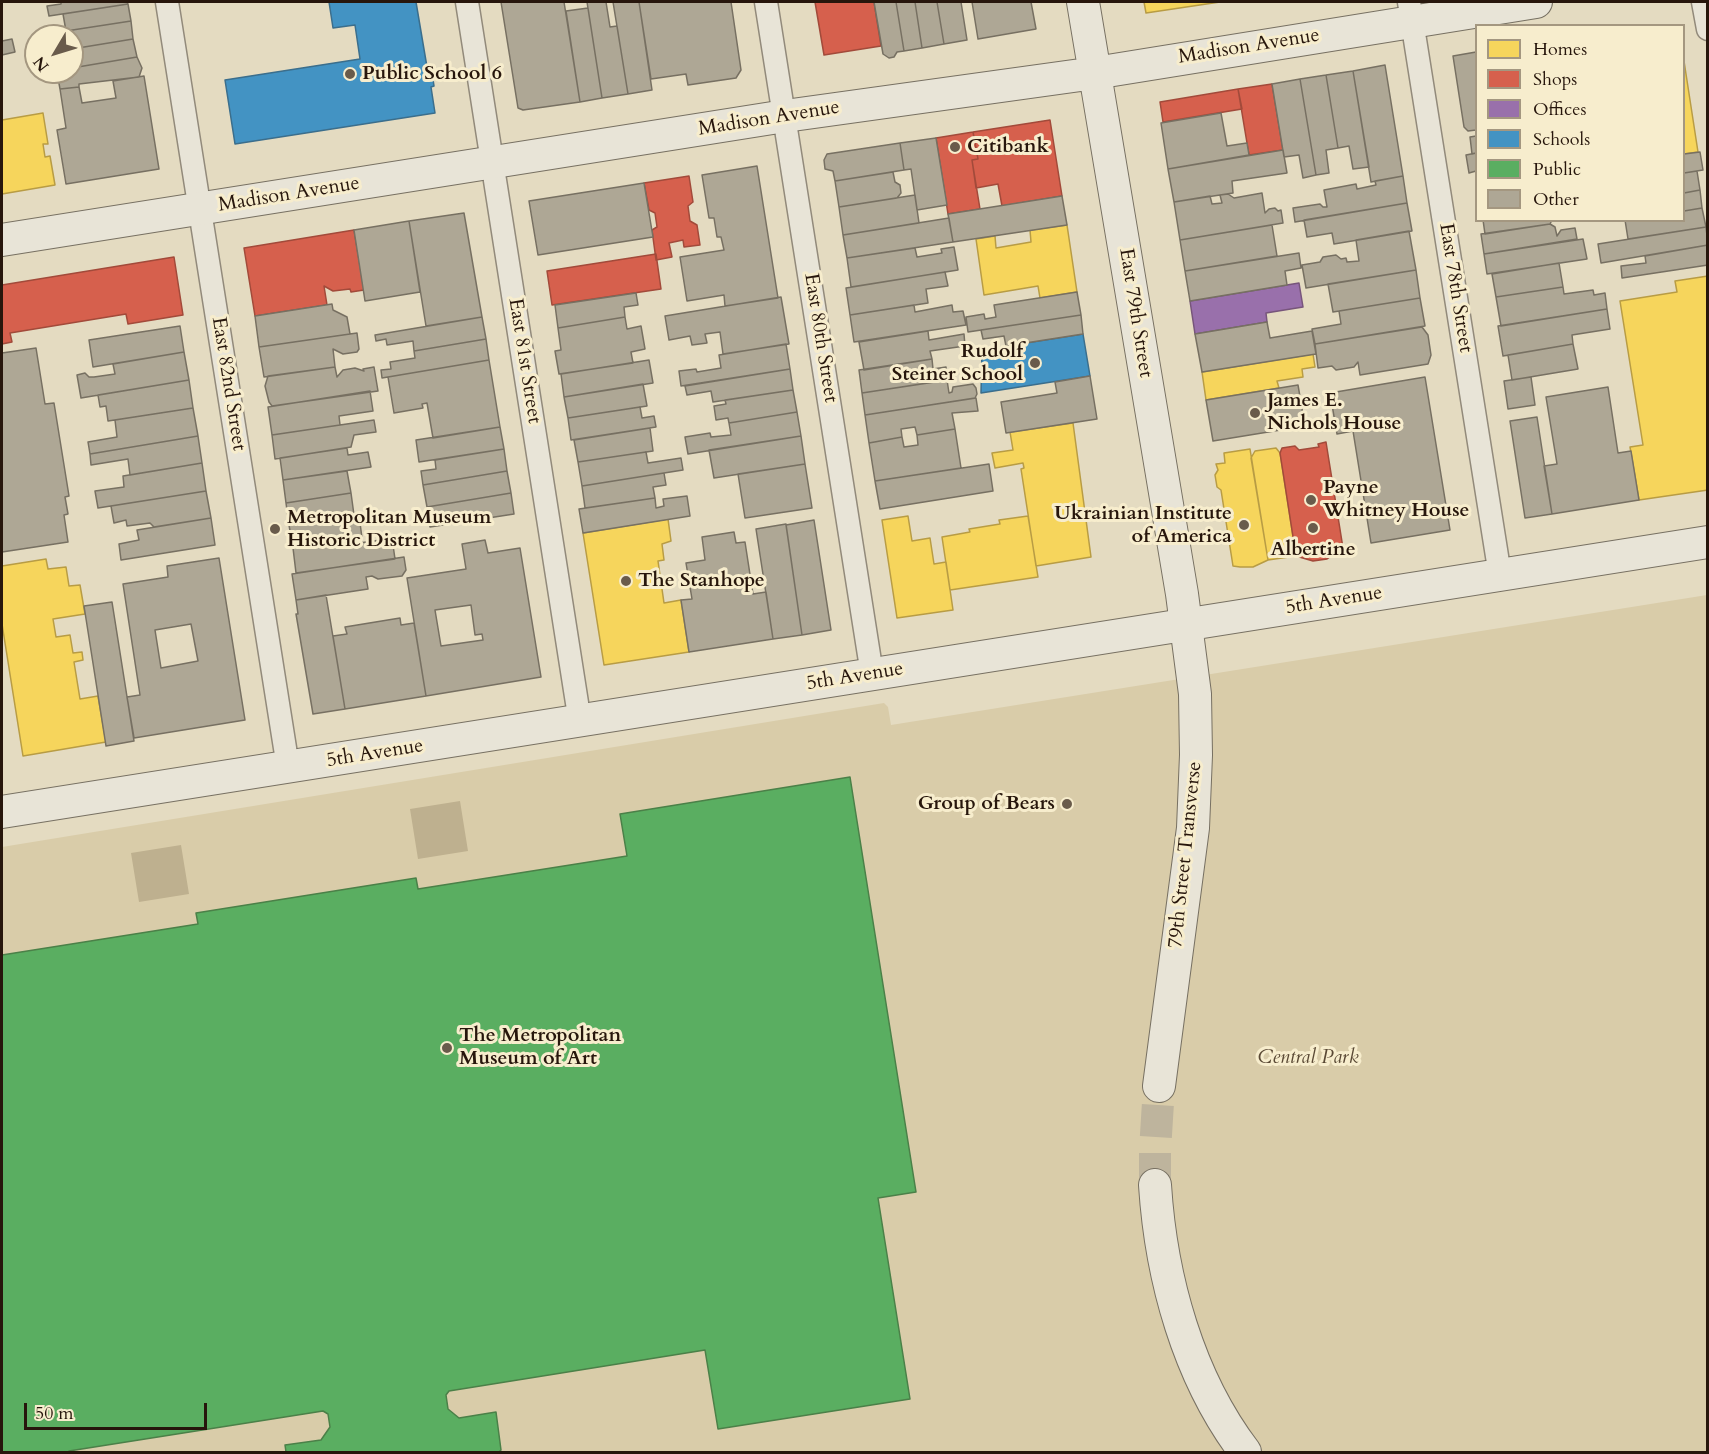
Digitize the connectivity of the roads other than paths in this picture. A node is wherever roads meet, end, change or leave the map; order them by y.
1 (167, 2) edge
2 (467, 2) edge
3 (766, 2) edge
4 (1083, 2) edge
5 (1536, 2) edge
6 (1703, 2) edge
7 (1411, 11) edge
8 (1707, 29) edge
9 (1095, 73) junction
10 (785, 116) junction
11 (493, 163) junction
12 (200, 209) junction
13 (2, 240) edge
14 (1707, 542) edge
15 (1500, 575) junction
16 (1186, 624) junction
17 (872, 674) junction
18 (580, 722) junction
19 (288, 767) junction
20 (2, 812) edge
21 (1159, 1086) tunnel mouth
22 (1155, 1185) tunnel mouth
23 (1245, 1452) edge

1 - 12 street, East 82nd Street
2 - 11 street, East 81st Street
3 - 10 street, East 80th Street
4 - 9 main road, East 79th Street
5 - 7 main road, Madison Avenue
6 - 8 street
7 - 9 main road, Madison Avenue
7 - 15 street, East 78th Street
9 - 10 main road, Madison Avenue
9 - 16 main road, East 79th Street
10 - 11 main road, Madison Avenue
10 - 17 street, East 80th Street
11 - 12 main road, Madison Avenue
11 - 18 street, East 81st Street
12 - 13 main road, Madison Avenue
12 - 19 street, East 82nd Street
14 - 15 main road, 5th Avenue
15 - 16 main road, 5th Avenue
16 - 17 main road, 5th Avenue
16 - 21 main road, 79th Street Transverse
17 - 18 main road, 5th Avenue
18 - 19 main road, 5th Avenue
19 - 20 main road, 5th Avenue
22 - 23 main road

